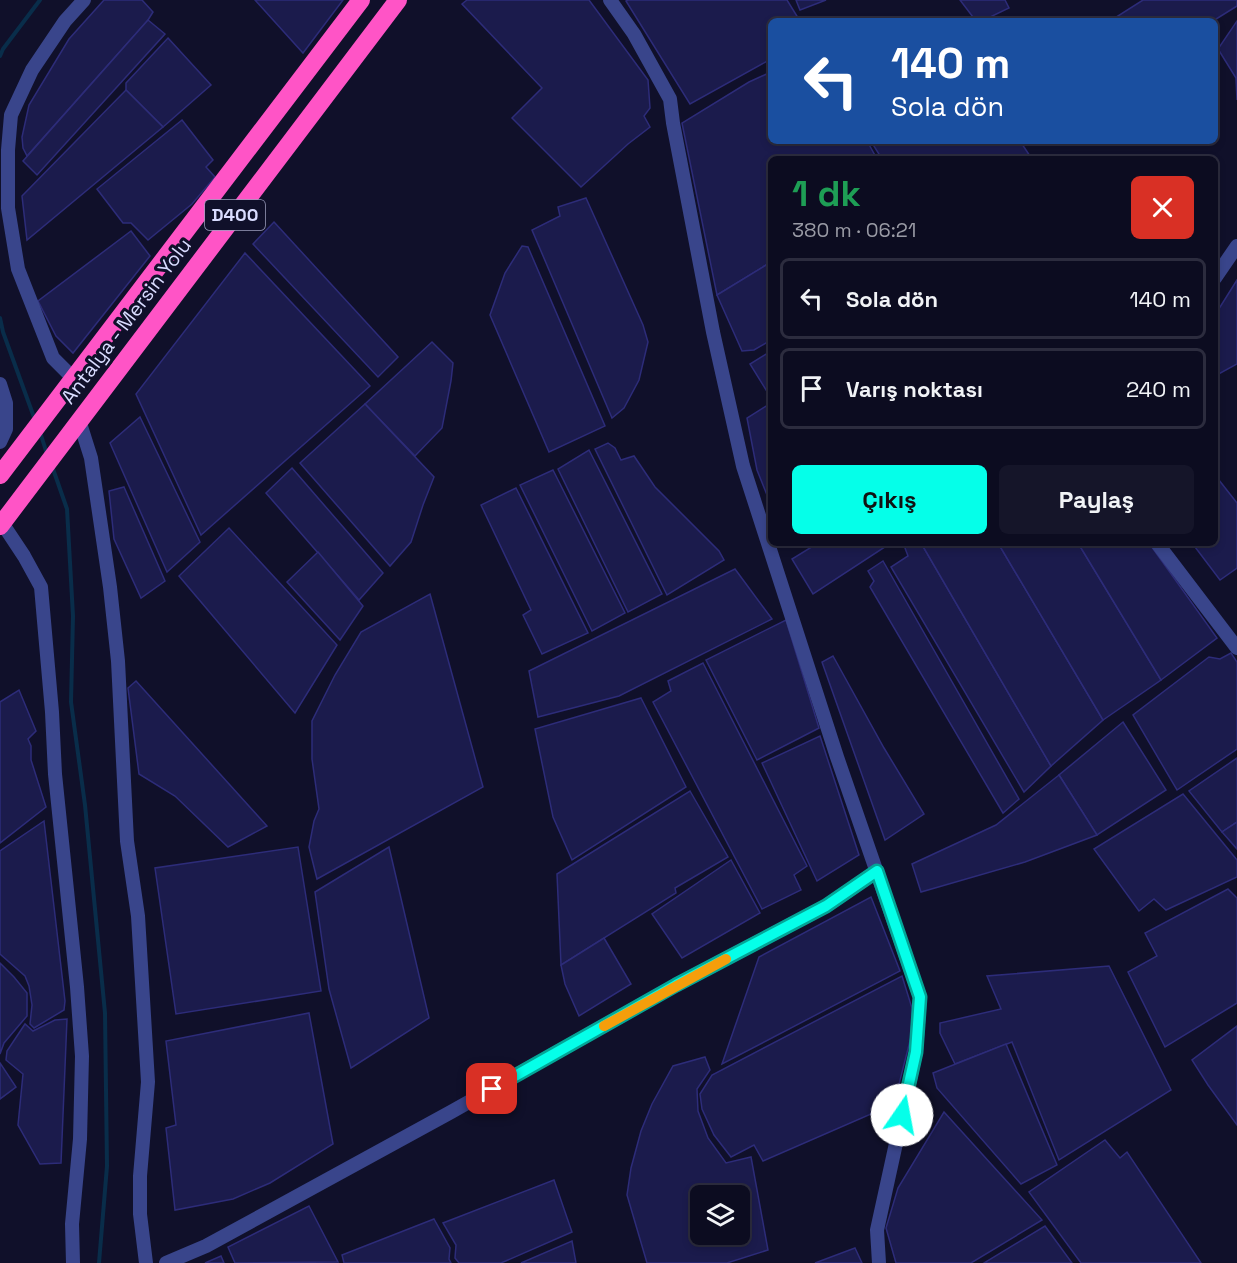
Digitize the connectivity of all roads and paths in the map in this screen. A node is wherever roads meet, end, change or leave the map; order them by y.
1 (84, 0) edge
2 (361, 0) edge
3 (398, 0) edge
4 (610, 0) edge
5 (1237, 246) edge
6 (1218, 274) edge
7 (73, 378) junction
8 (0, 384) edge
9 (76, 424) junction
10 (0, 442) edge
11 (3, 471) edge
12 (1, 524) edge
13 (768, 543) edge
14 (769, 546) edge
15 (1159, 546) edge
16 (1237, 648) edge
17 (877, 871) junction
18 (73, 1263) edge
19 (146, 1263) edge
20 (166, 1263) edge
21 (879, 1263) edge

1 - 7 street
2 - 7 highway, Antalya - Mersin Yolu / D400
3 - 9 highway, Antalya - Mersin Yolu / D400
4 - 13 street
5 - 6 street
7 - 11 highway, Antalya - Mersin Yolu / D400
8 - 10 street
9 - 12 highway, Antalya - Mersin Yolu / D400
9 - 19 street
12 - 18 street
14 - 17 street
15 - 16 street
17 - 20 street
17 - 21 street

